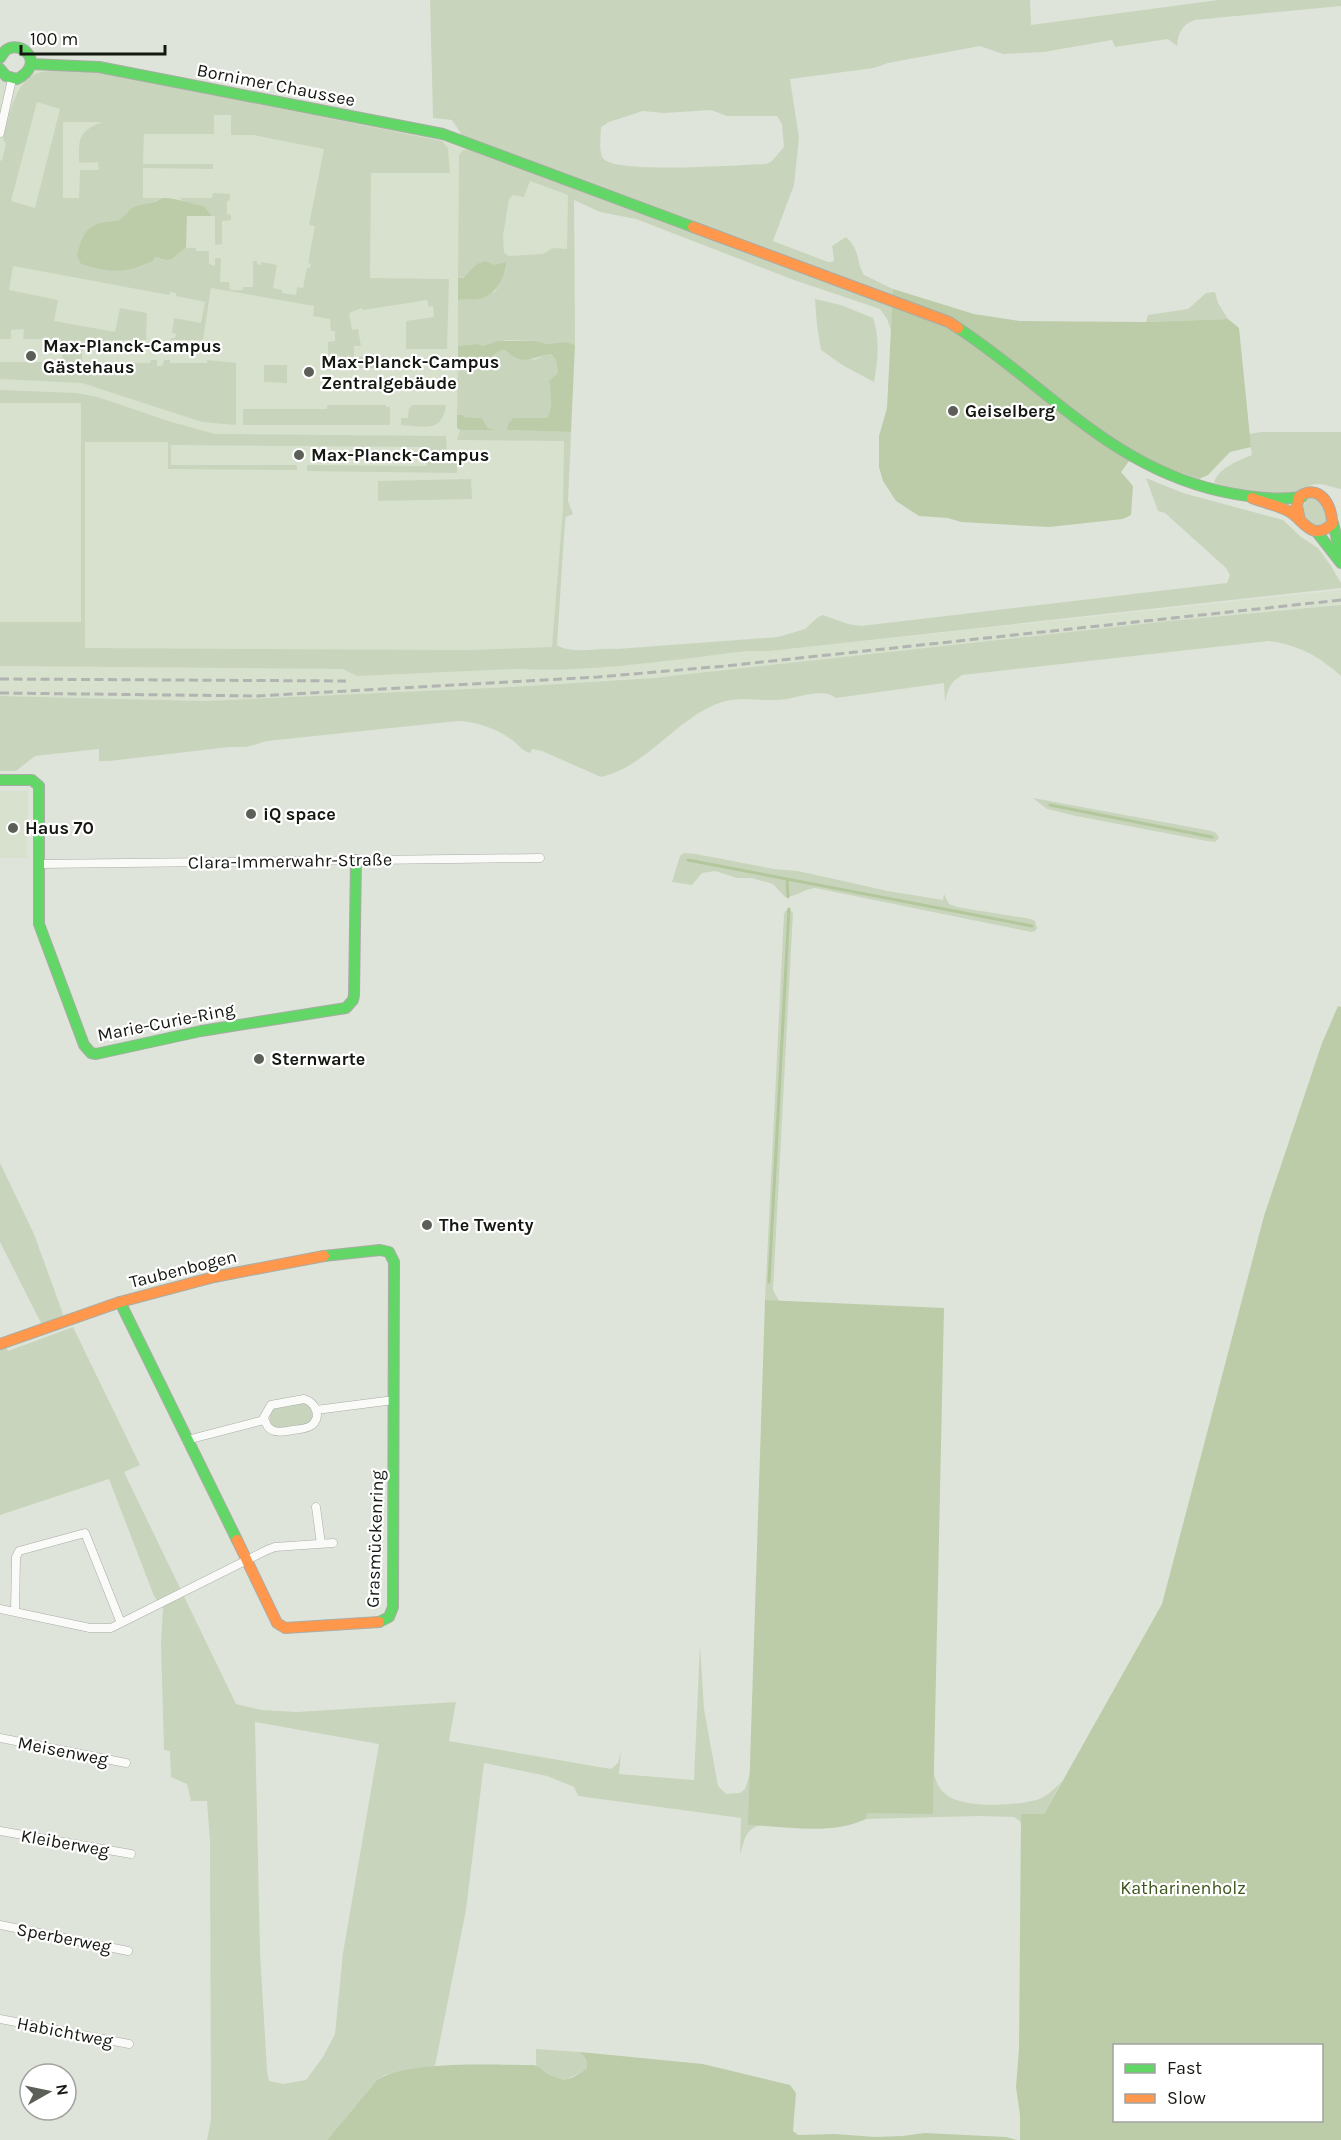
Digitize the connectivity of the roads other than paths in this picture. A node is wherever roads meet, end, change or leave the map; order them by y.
1 (0, 58) edge
2 (31, 64) junction
3 (0, 69) edge
4 (12, 79) junction
5 (0, 133) edge
6 (1302, 497) junction
7 (1251, 498) junction
8 (1339, 506) edge
9 (1300, 520) junction
10 (1333, 523) junction
11 (1316, 531) junction
12 (1341, 556) edge
13 (1341, 563) edge
14 (0, 780) edge
15 (540, 858) dead end
16 (356, 860) junction
17 (39, 864) junction
18 (380, 1250) joint
19 (120, 1302) junction
20 (0, 1344) edge
21 (394, 1400) junction
22 (316, 1410) junction
23 (264, 1420) junction
24 (187, 1440) junction
25 (316, 1507) dead end
26 (333, 1543) dead end
27 (321, 1544) junction
28 (246, 1561) junction
29 (0, 1609) edge
30 (15, 1612) junction
31 (121, 1623) junction
32 (0, 1738) edge
33 (126, 1764) dead end
34 (0, 1831) edge
35 (130, 1854) dead end
36 (0, 1925) edge
37 (128, 1951) dead end
38 (0, 2019) edge
39 (129, 2044) dead end

1 - 2 street
2 - 4 street
2 - 7 street, Bornimer Chaussee
3 - 4 street
4 - 5 street
6 - 7 street
6 - 8 street
6 - 9 street
7 - 9 street
8 - 10 street
9 - 11 street
10 - 11 street
10 - 12 street
11 - 13 street
14 - 17 street, Marie-Curie-Ring
15 - 16 street, Clara-Immerwahr-Straße
16 - 17 street, Clara-Immerwahr-Straße
16 - 17 street, Marie-Curie-Ring
18 - 19 street, Taubenbogen
18 - 21 street, Grasmückenring
19 - 20 street, Taubenbogen
19 - 24 street, Grasmückenring
21 - 22 street
21 - 28 street, Grasmückenring
22 - 23 street
22 - 23 street
23 - 24 street
24 - 28 street, Grasmückenring
25 - 27 street
26 - 27 street
27 - 28 street
28 - 31 street
29 - 30 street
30 - 31 street
30 - 31 street
32 - 33 street, Meisenweg
34 - 35 street, Kleiberweg
36 - 37 street, Sperberweg
38 - 39 street, Habichtweg

